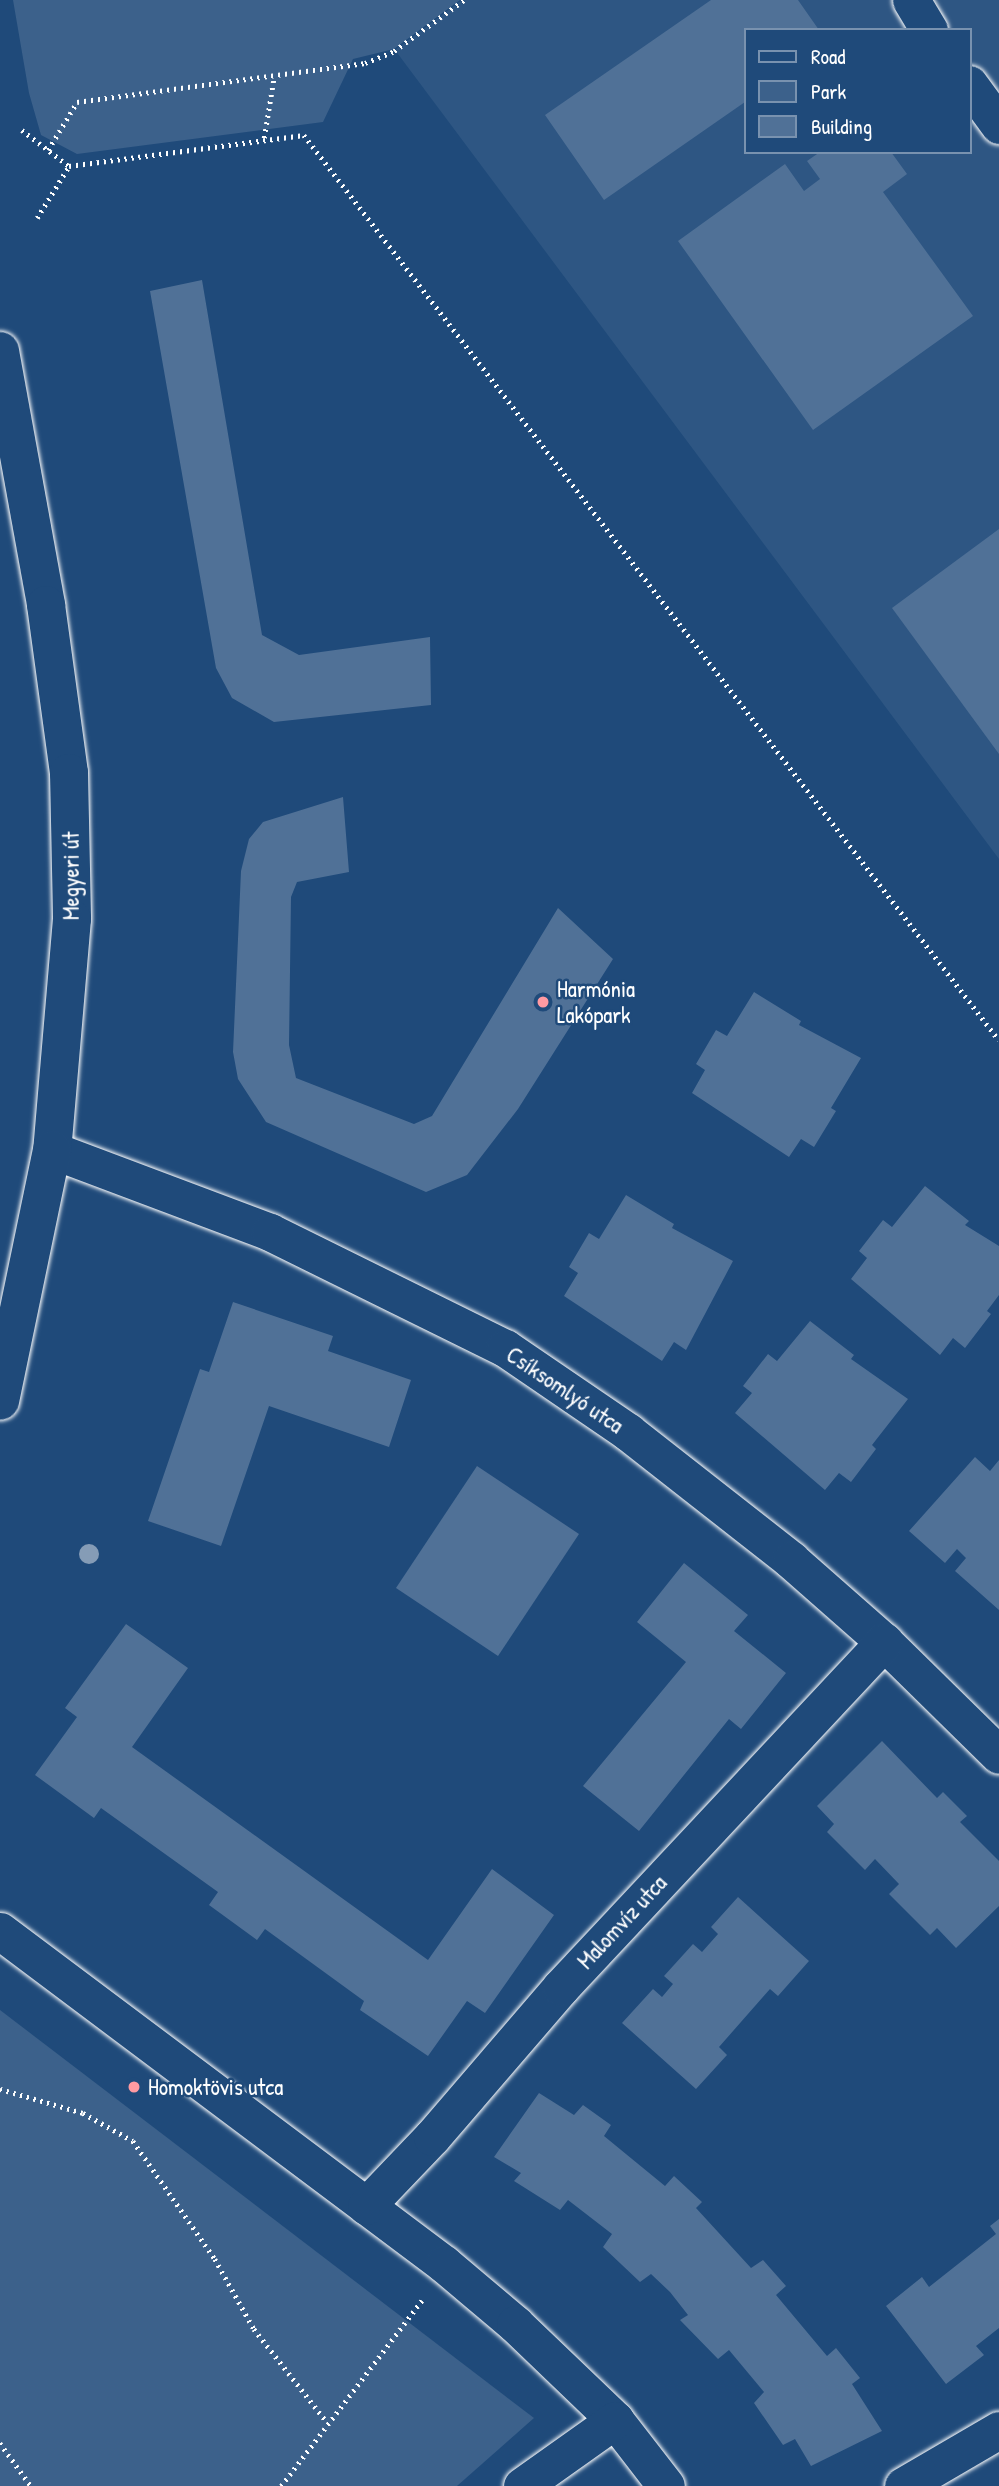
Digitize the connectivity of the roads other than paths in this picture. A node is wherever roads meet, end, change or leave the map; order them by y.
1 (911, 0) edge
2 (928, 28) edge
3 (971, 87) edge
4 (999, 125) edge
5 (0, 351) edge
6 (52, 1150) junction
7 (0, 1401) edge
8 (884, 1642) junction
9 (999, 1755) edge
10 (2, 1935) edge
11 (366, 2206) junction
12 (615, 2420) junction
13 (999, 2430) edge
14 (522, 2486) edge
15 (666, 2486) edge
16 (903, 2486) edge

1 - 2 street
3 - 4 street
5 - 6 main road, Megyeri út
6 - 7 main road, Megyeri út
6 - 8 street, Csíksomlyó utca
8 - 9 street, Csíksomlyó utca
8 - 11 street, Malomvíz utca
10 - 11 street
11 - 12 street
12 - 14 street
12 - 15 street
13 - 16 street

